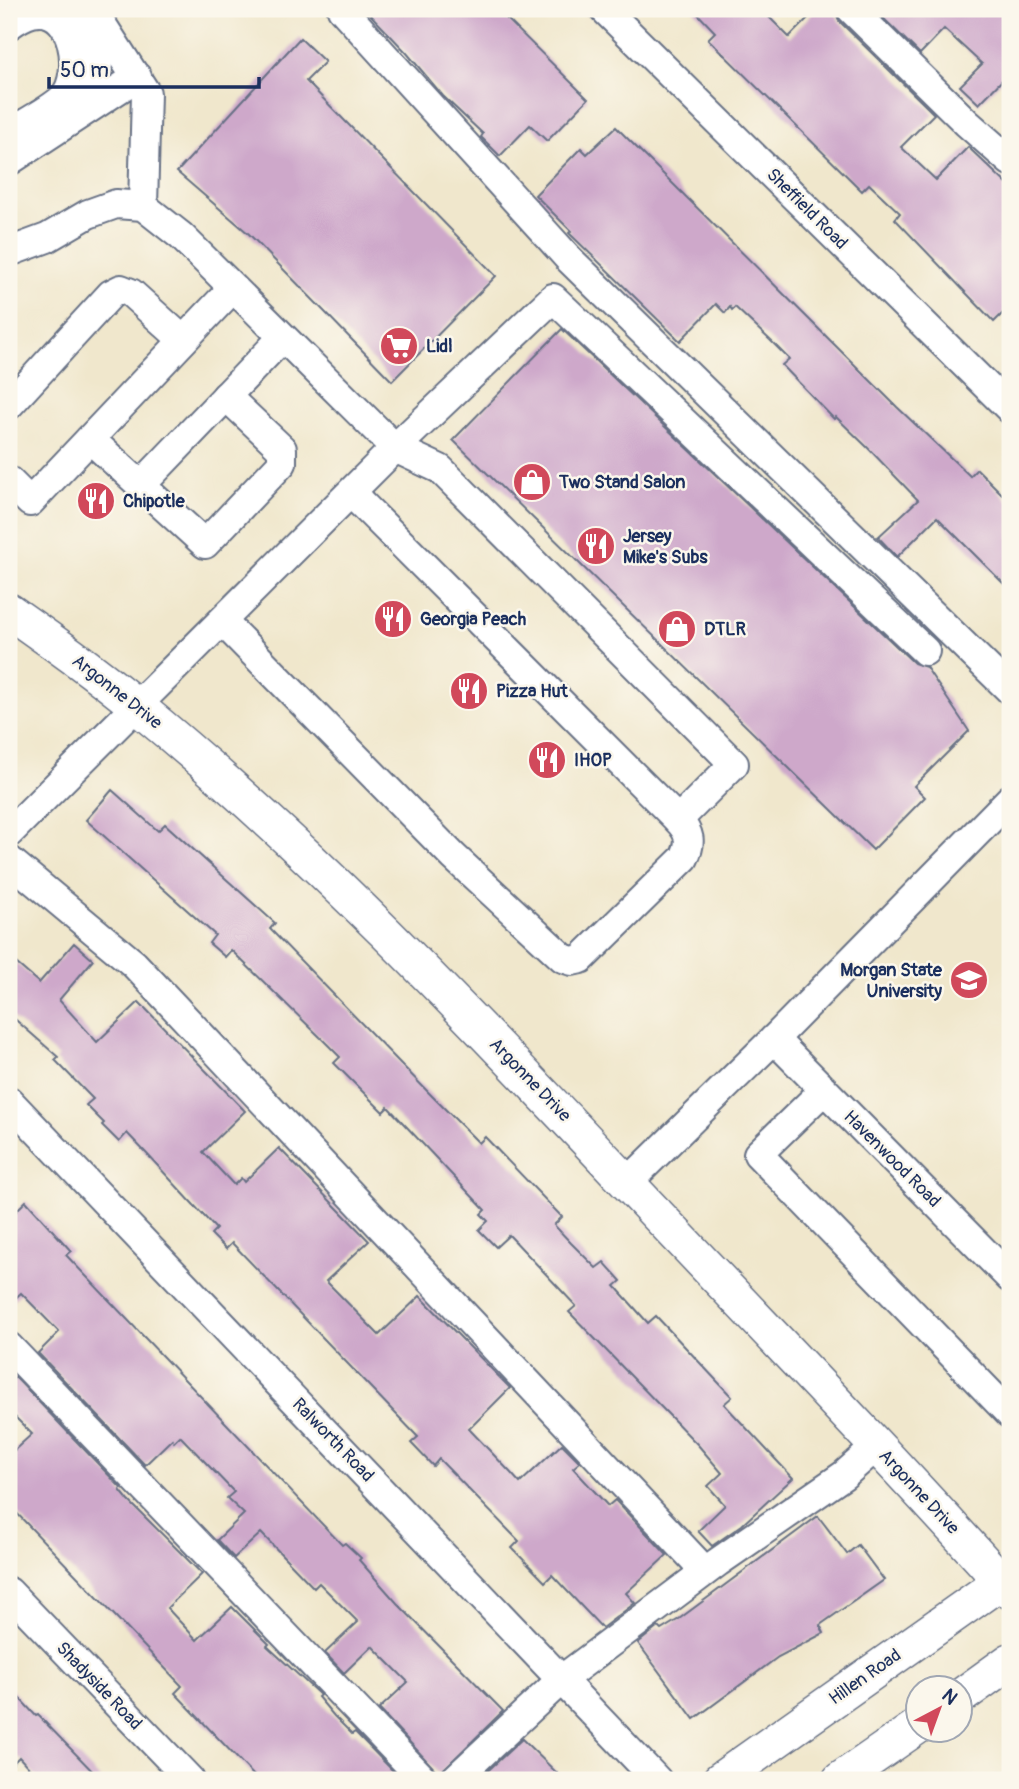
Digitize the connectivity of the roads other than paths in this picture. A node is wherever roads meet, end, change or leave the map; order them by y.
1 (92, 9) edge
2 (342, 9) edge
3 (604, 9) edge
4 (851, 9) edge
5 (9, 25) edge
6 (137, 77) junction
7 (9, 134) edge
8 (9, 161) edge
9 (1010, 161) edge
10 (143, 206) junction
11 (9, 252) edge
12 (232, 289) junction
13 (282, 338) junction
14 (183, 340) junction
15 (226, 396) junction
16 (9, 405) edge
17 (1010, 408) edge
18 (90, 439) junction
19 (396, 448) junction
20 (9, 481) edge
21 (141, 485) junction
22 (351, 493) junction
23 (9, 611) edge
24 (223, 622) junction
25 (925, 651) dead end
26 (1010, 690) edge
27 (138, 707) junction
28 (1010, 799) edge
29 (678, 820) junction
30 (9, 833) edge
31 (9, 860) edge
32 (774, 1039) junction
33 (824, 1090) junction
34 (9, 1101) edge
35 (627, 1183) junction
36 (1010, 1278) edge
37 (9, 1347) edge
38 (1010, 1414) edge
39 (877, 1446) junction
40 (705, 1571) junction
41 (1007, 1583) edge
42 (9, 1592) edge
43 (1010, 1661) edge
44 (562, 1679) junction
45 (974, 1687) edge
46 (904, 1736) edge
47 (190, 1780) edge
48 (424, 1780) edge
49 (454, 1780) edge
50 (657, 1780) edge
51 (720, 1780) edge
52 (840, 1780) edge

1 - 6 street
2 - 26 street
3 - 17 street, Sheffield Road
4 - 9 street
5 - 7 street
6 - 8 street
6 - 10 street
10 - 11 street
10 - 12 street
12 - 13 street
12 - 14 street
13 - 15 street
13 - 19 street
14 - 16 street
14 - 18 street
15 - 21 street
15 - 21 street
18 - 20 street
18 - 21 street
19 - 22 street
19 - 25 street
19 - 29 street
22 - 24 street
22 - 29 street
23 - 27 main road, Argonne Drive
24 - 27 street
24 - 29 street
27 - 30 street
27 - 35 main road, Argonne Drive
28 - 32 street
31 - 40 street
32 - 33 street, Havenwood Road
32 - 35 street
33 - 36 street, Havenwood Road
33 - 38 street
34 - 44 street, Ralworth Road
35 - 39 main road, Argonne Drive
37 - 48 street
39 - 40 street
39 - 41 main road, Argonne Drive
40 - 44 street
41 - 51 main road, Hillen Road
42 - 47 street, Shadyside Road
43 - 45 main road
44 - 49 street
44 - 50 street, Ralworth Road
46 - 52 main road

